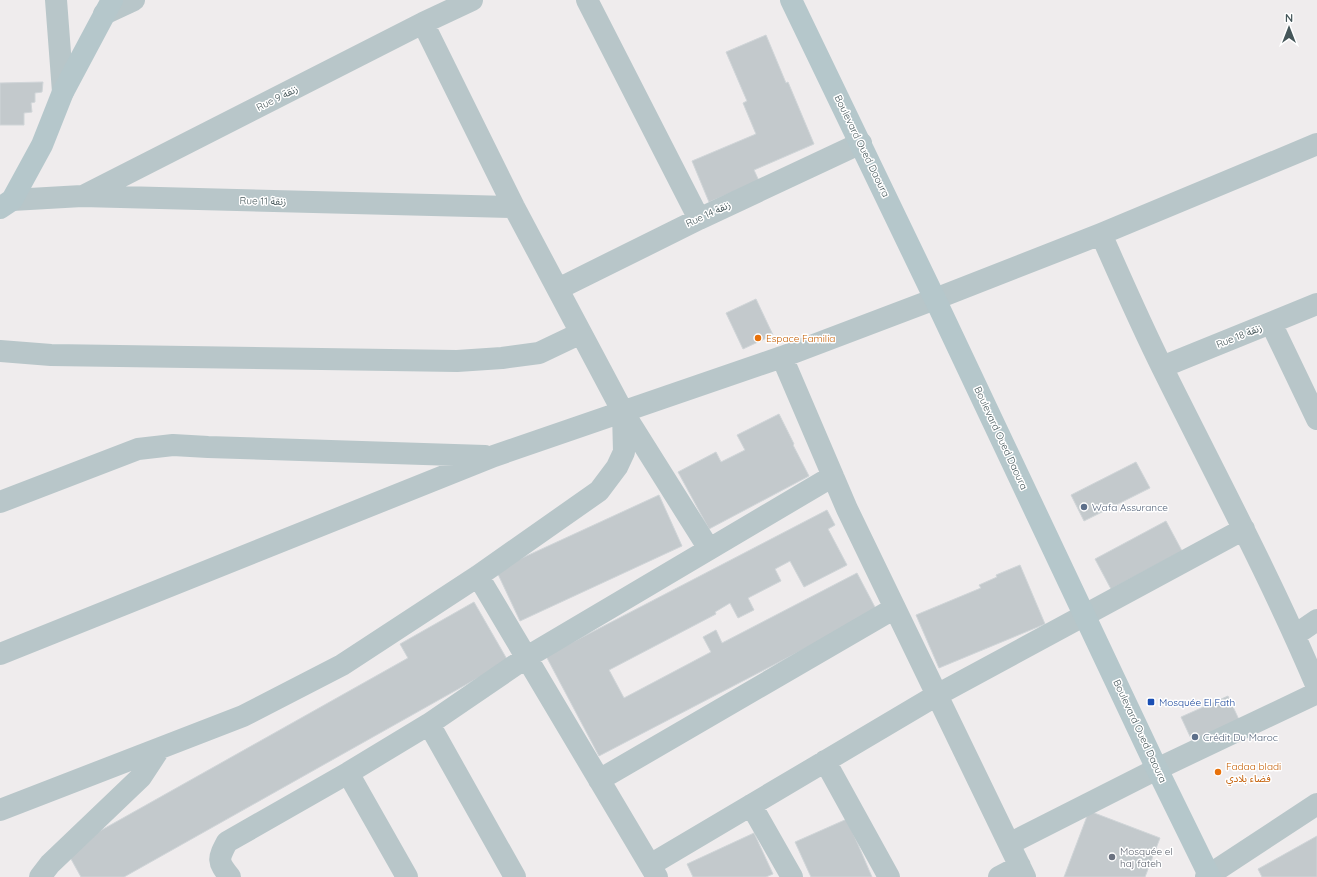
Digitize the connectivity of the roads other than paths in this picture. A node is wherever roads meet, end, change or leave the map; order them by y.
1 (56, 0) edge
2 (134, 0) edge
3 (587, 0) edge
4 (790, 0) edge
5 (459, 3) edge
6 (108, 7) edge
7 (423, 23) junction
8 (63, 92) junction
9 (861, 143) junction
10 (1317, 144) edge
11 (82, 196) junction
12 (6, 204) edge
13 (514, 207) junction
14 (699, 219) junction
15 (1101, 234) junction
16 (558, 290) junction
17 (935, 299) junction
18 (1317, 304) edge
19 (1271, 323) junction
20 (581, 333) junction
21 (0, 351) edge
22 (782, 357) junction
23 (1162, 367) junction
24 (622, 412) junction
25 (1317, 419) edge
26 (494, 456) junction
27 (833, 476) junction
28 (0, 502) edge
29 (1244, 530) junction
30 (709, 550) junction
31 (478, 576) junction
32 (895, 608) junction
33 (1086, 615) junction
34 (1317, 620) edge
35 (1295, 635) junction
36 (0, 654) edge
37 (527, 657) junction
38 (1317, 687) edge
39 (1317, 693) edge
40 (937, 695) junction
41 (429, 724) junction
42 (160, 748) junction
43 (825, 761) junction
44 (1157, 769) junction
45 (348, 773) junction
46 (599, 780) junction
47 (1317, 804) edge
48 (750, 805) junction
49 (0, 810) edge
50 (1009, 844) junction
51 (653, 871) edge
52 (1023, 871) edge
53 (50, 873) edge
54 (1208, 876) edge
55 (230, 877) edge
56 (407, 877) edge
57 (515, 877) edge
58 (792, 877) edge
59 (889, 877) edge
60 (999, 877) edge

1 - 8 street
2 - 6 street
3 - 14 street
4 - 9 street, Boulevard Oued Daoura
5 - 7 street, Rue 9 زنقة
6 - 8 street
7 - 11 street, Rue 9 زنقة
7 - 13 street
8 - 12 street
9 - 14 street, Rue 14 زنقة
9 - 17 street, Boulevard Oued Daoura
10 - 15 street
11 - 12 street, Rue 11 زنقة
11 - 13 street, Rue 11 زنقة
13 - 16 street
14 - 16 street, Rue 14 زنقة
15 - 17 street
15 - 23 street
16 - 20 street
17 - 22 street
17 - 33 street, Boulevard Oued Daoura
18 - 19 street, Rue 18 زنقة
19 - 23 street, Rue 18 زنقة
19 - 25 street
20 - 21 street
20 - 24 street
22 - 24 street
22 - 27 street
23 - 29 street
24 - 26 street
24 - 30 street
24 - 31 street
26 - 28 street
26 - 36 street
27 - 30 street
27 - 32 street
29 - 33 street
29 - 35 street
30 - 37 street
31 - 37 street
31 - 42 street
32 - 40 street
32 - 46 street
33 - 40 street
33 - 44 street, Boulevard Oued Daoura
34 - 35 street
35 - 38 street
37 - 41 street
37 - 46 street
39 - 44 street
40 - 43 street
40 - 50 street
41 - 45 street
41 - 57 street
42 - 49 street
42 - 53 street
43 - 48 street
43 - 59 street
44 - 50 street
44 - 54 street, Boulevard Oued Daoura
45 - 55 street
45 - 56 street
46 - 51 street
47 - 54 street
48 - 51 street
48 - 58 street
50 - 52 street
52 - 60 street

